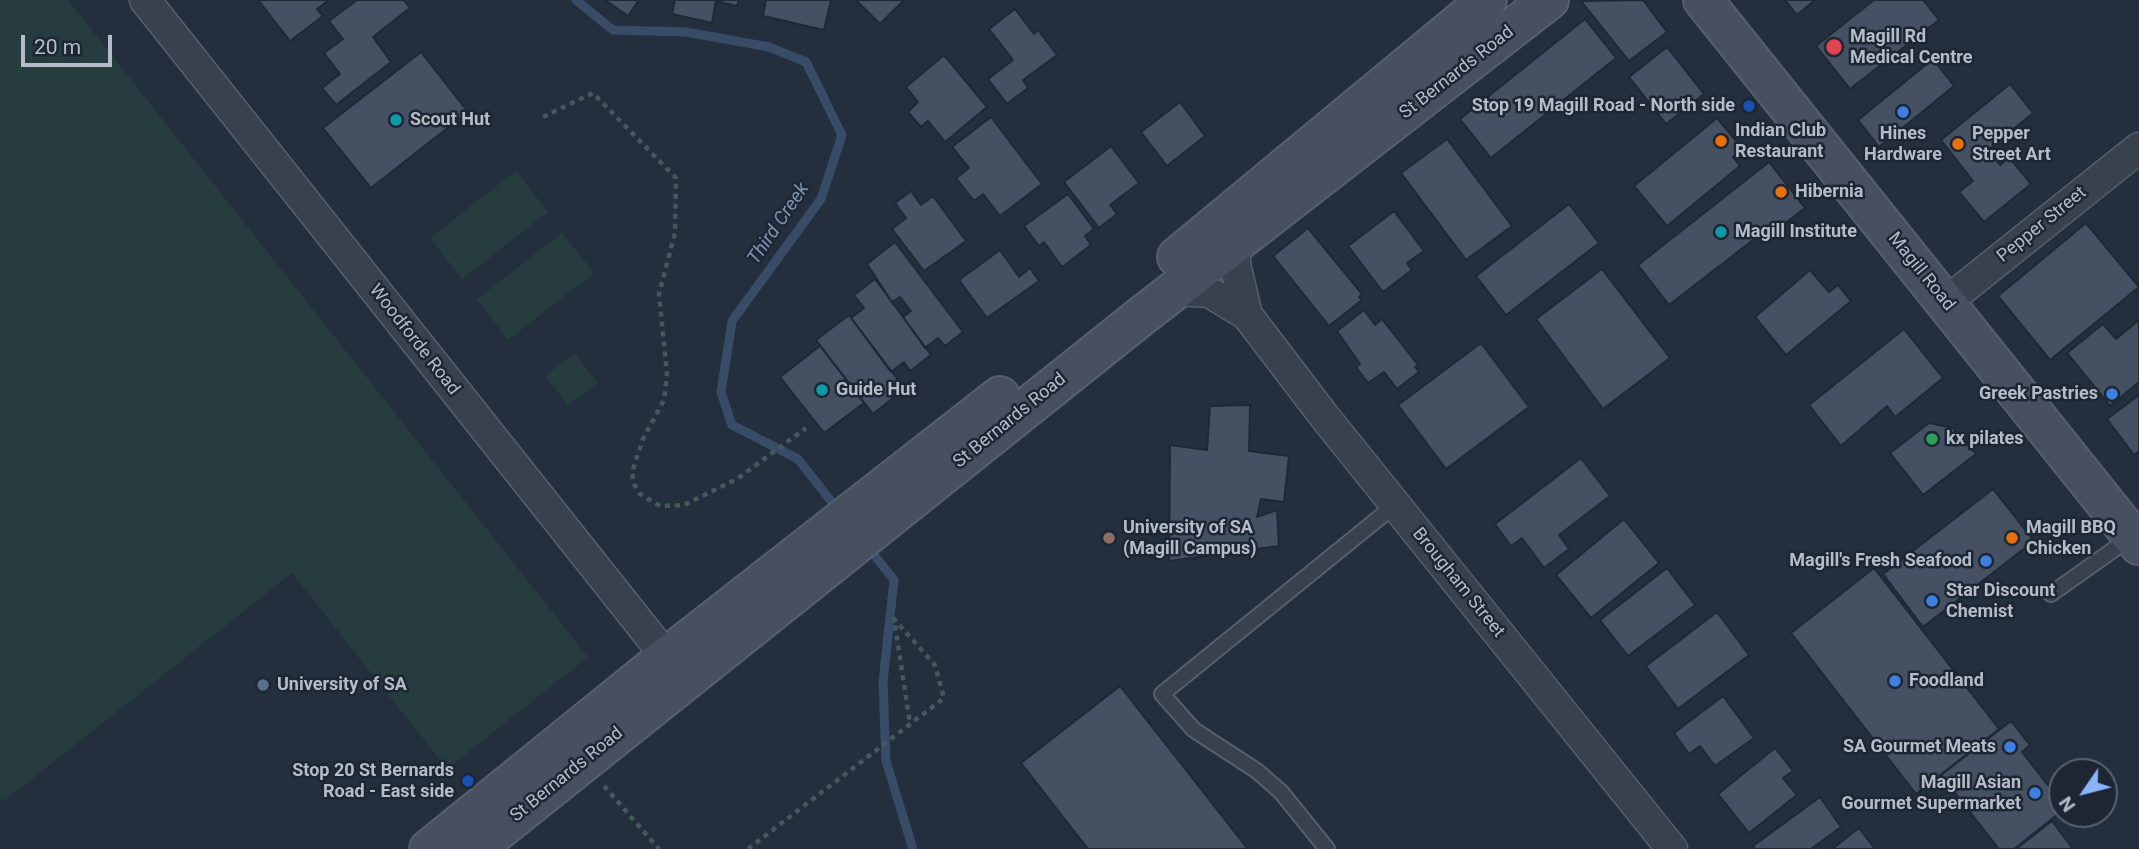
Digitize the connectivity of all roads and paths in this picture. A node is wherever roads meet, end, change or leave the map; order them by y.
1 (145, 0) edge
2 (1487, 0) edge
3 (1549, 0) edge
4 (1703, 0) edge
5 (543, 117) dead end
6 (2139, 148) edge
7 (1236, 244) junction
8 (1176, 290) junction
9 (1945, 303) junction
10 (1247, 315) junction
11 (806, 428) dead end
12 (1395, 505) junction
13 (2135, 541) edge
14 (817, 558) junction
15 (2051, 594) dead end
16 (675, 669) junction
17 (910, 723) junction
18 (583, 762) junction
19 (429, 849) edge
20 (475, 849) edge
21 (659, 849) edge
22 (748, 849) edge
23 (1328, 849) edge
24 (1672, 849) edge

1 - 16 street, Woodforde Road
2 - 14 main road, St Bernards Road
3 - 7 main road, St Bernards Road
4 - 9 main road, Magill Road
5 - 11 path
6 - 9 street, Pepper Street
7 - 8 main road, St Bernards Road
7 - 10 street, Brougham Street
8 - 10 street, Brougham Street
8 - 14 main road, St Bernards Road
9 - 13 main road, Magill Road
10 - 12 street, Brougham Street
12 - 23 lane
12 - 24 street, Brougham Street
13 - 15 lane
14 - 16 main road, St Bernards Road
16 - 18 main road, St Bernards Road
16 - 19 main road, St Bernards Road
17 - 17 path
17 - 22 path
18 - 20 main road, St Bernards Road
18 - 21 path

